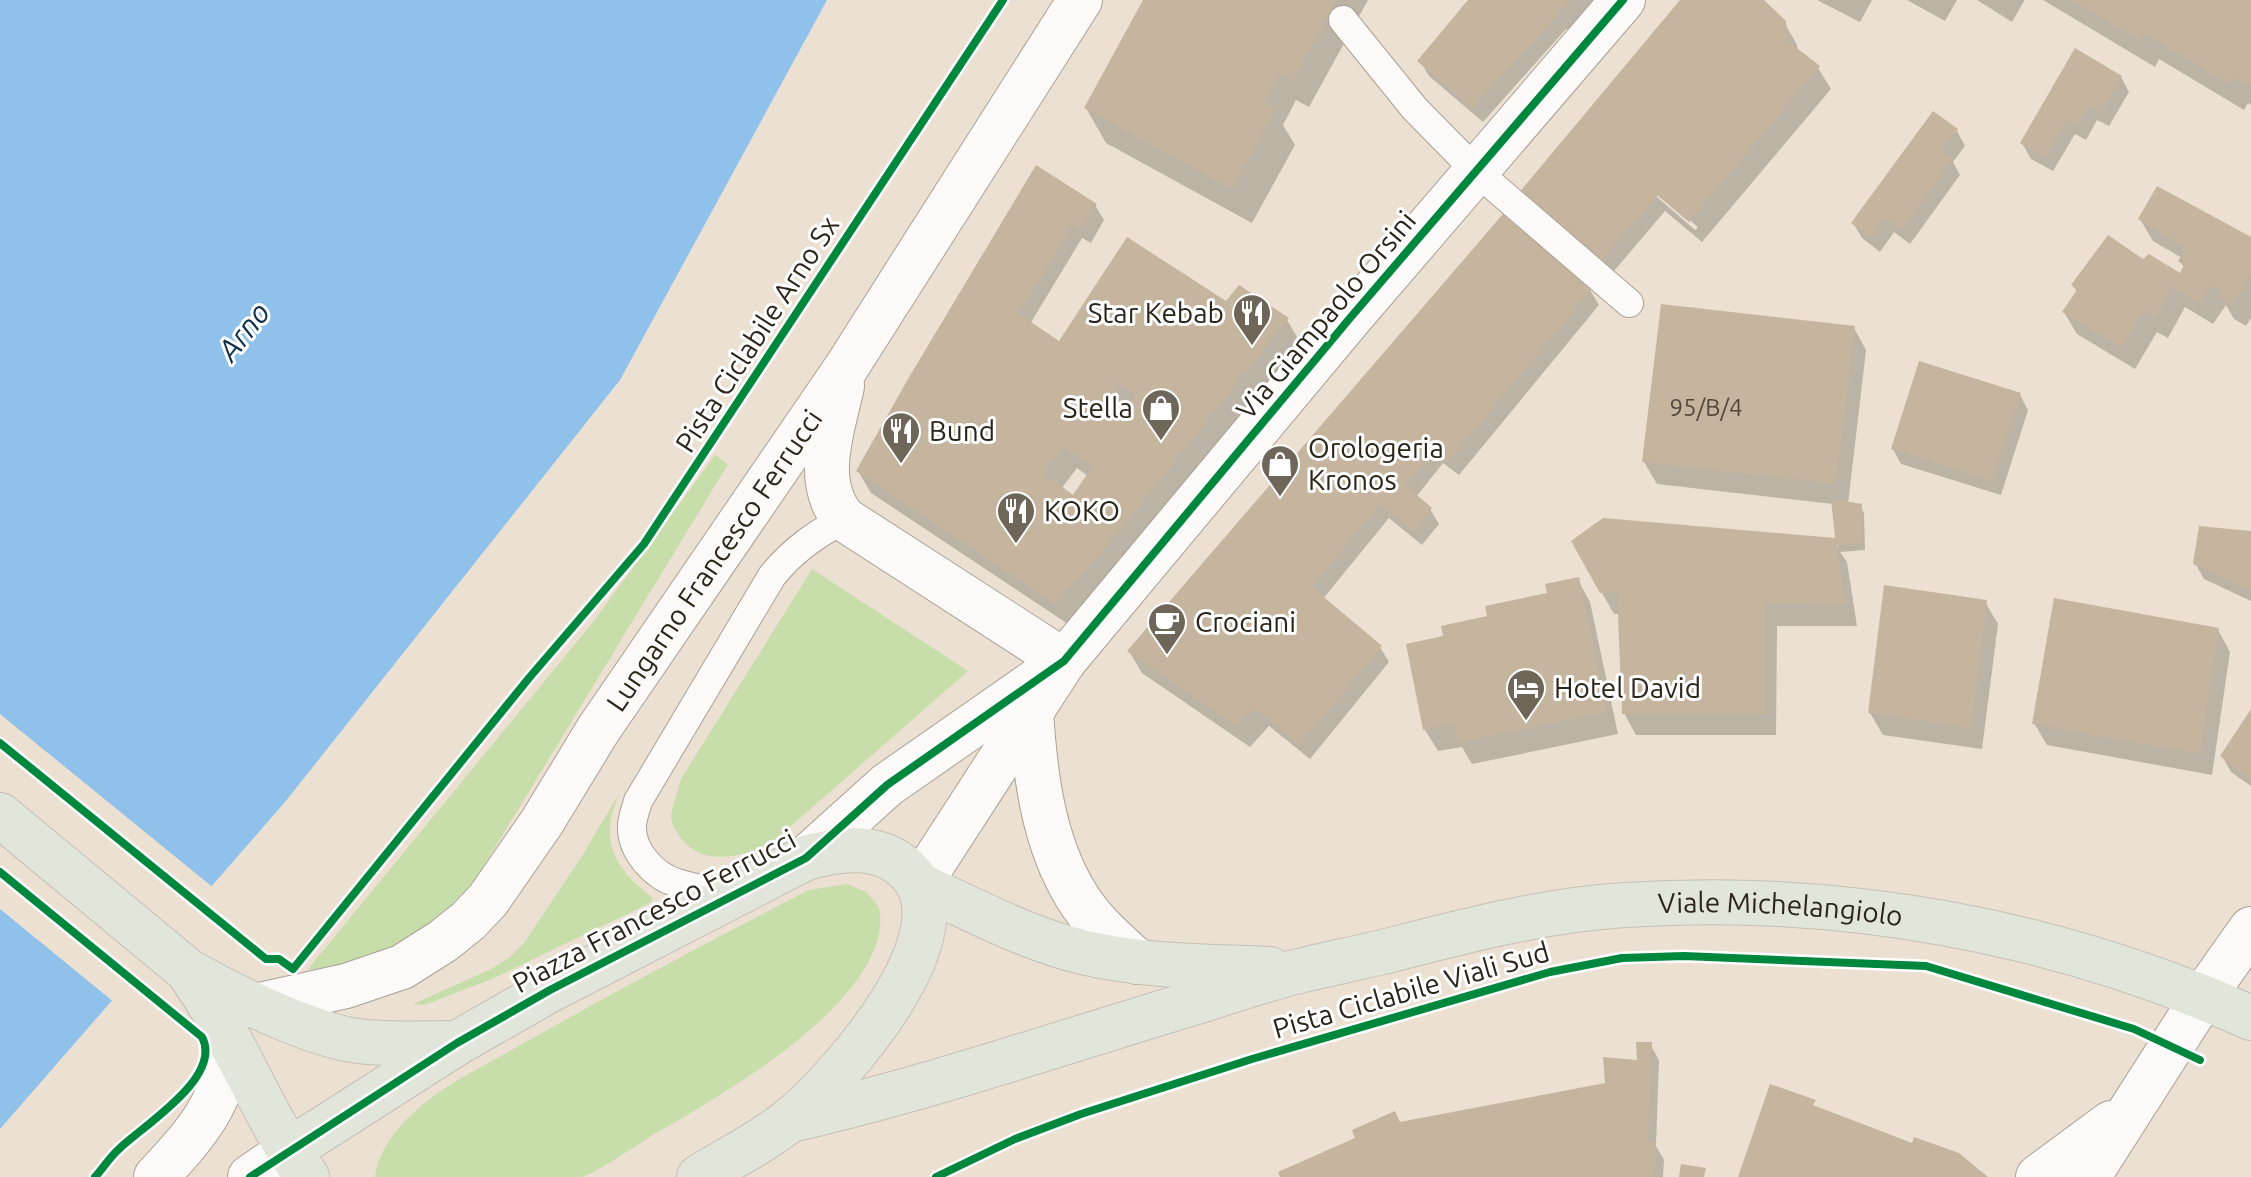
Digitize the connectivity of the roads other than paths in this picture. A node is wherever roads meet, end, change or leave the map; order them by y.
1 (1080, 0) edge
2 (1623, 0) edge
3 (1343, 20) dead end
4 (1477, 172) junction
5 (1629, 303) dead end
6 (846, 368) junction
7 (844, 519) junction
8 (1064, 661) junction
9 (1031, 712) junction
10 (0, 815) edge
11 (806, 858) junction
12 (919, 885) junction
13 (734, 894) junction
14 (2251, 929) edge
15 (1138, 962) junction
16 (1300, 970) junction
17 (2203, 997) junction
18 (234, 1014) junction
19 (2251, 1018) edge
20 (457, 1043) junction
21 (2135, 1105) junction
22 (791, 1120) junction
23 (298, 1164) edge
24 (156, 1177) edge
25 (250, 1177) edge
26 (699, 1177) edge
27 (2038, 1177) edge
28 (2088, 1177) edge

1 - 6 street, Lungarno Francesco Ferrucci
2 - 4 street, Via Giampaolo Orsini
3 - 4 lane
4 - 5 lane
4 - 8 street, Via Giampaolo Orsini
6 - 7 street
6 - 18 street, Lungarno Francesco Ferrucci
7 - 8 street
7 - 13 lane, Piazza Francesco Ferrucci
8 - 9 street
8 - 11 street, Piazza Francesco Ferrucci
9 - 12 street
9 - 15 street
10 - 18 main road
11 - 12 main road, Piazza Francesco Ferrucci
11 - 13 main road, Piazza Francesco Ferrucci
12 - 15 main road, Piazza Francesco Ferrucci
12 - 22 main road
13 - 20 main road, Piazza Francesco Ferrucci
14 - 17 street
15 - 16 main road, Piazza Francesco Ferrucci
16 - 17 main road, Viale Michelangiolo
16 - 22 main road
17 - 19 main road, Viale Michelangiolo
17 - 21 street
18 - 20 main road
18 - 23 main road
18 - 24 street
20 - 23 main road, Piazza Francesco Ferrucci
21 - 27 street
21 - 28 street
22 - 26 main road
23 - 25 street

